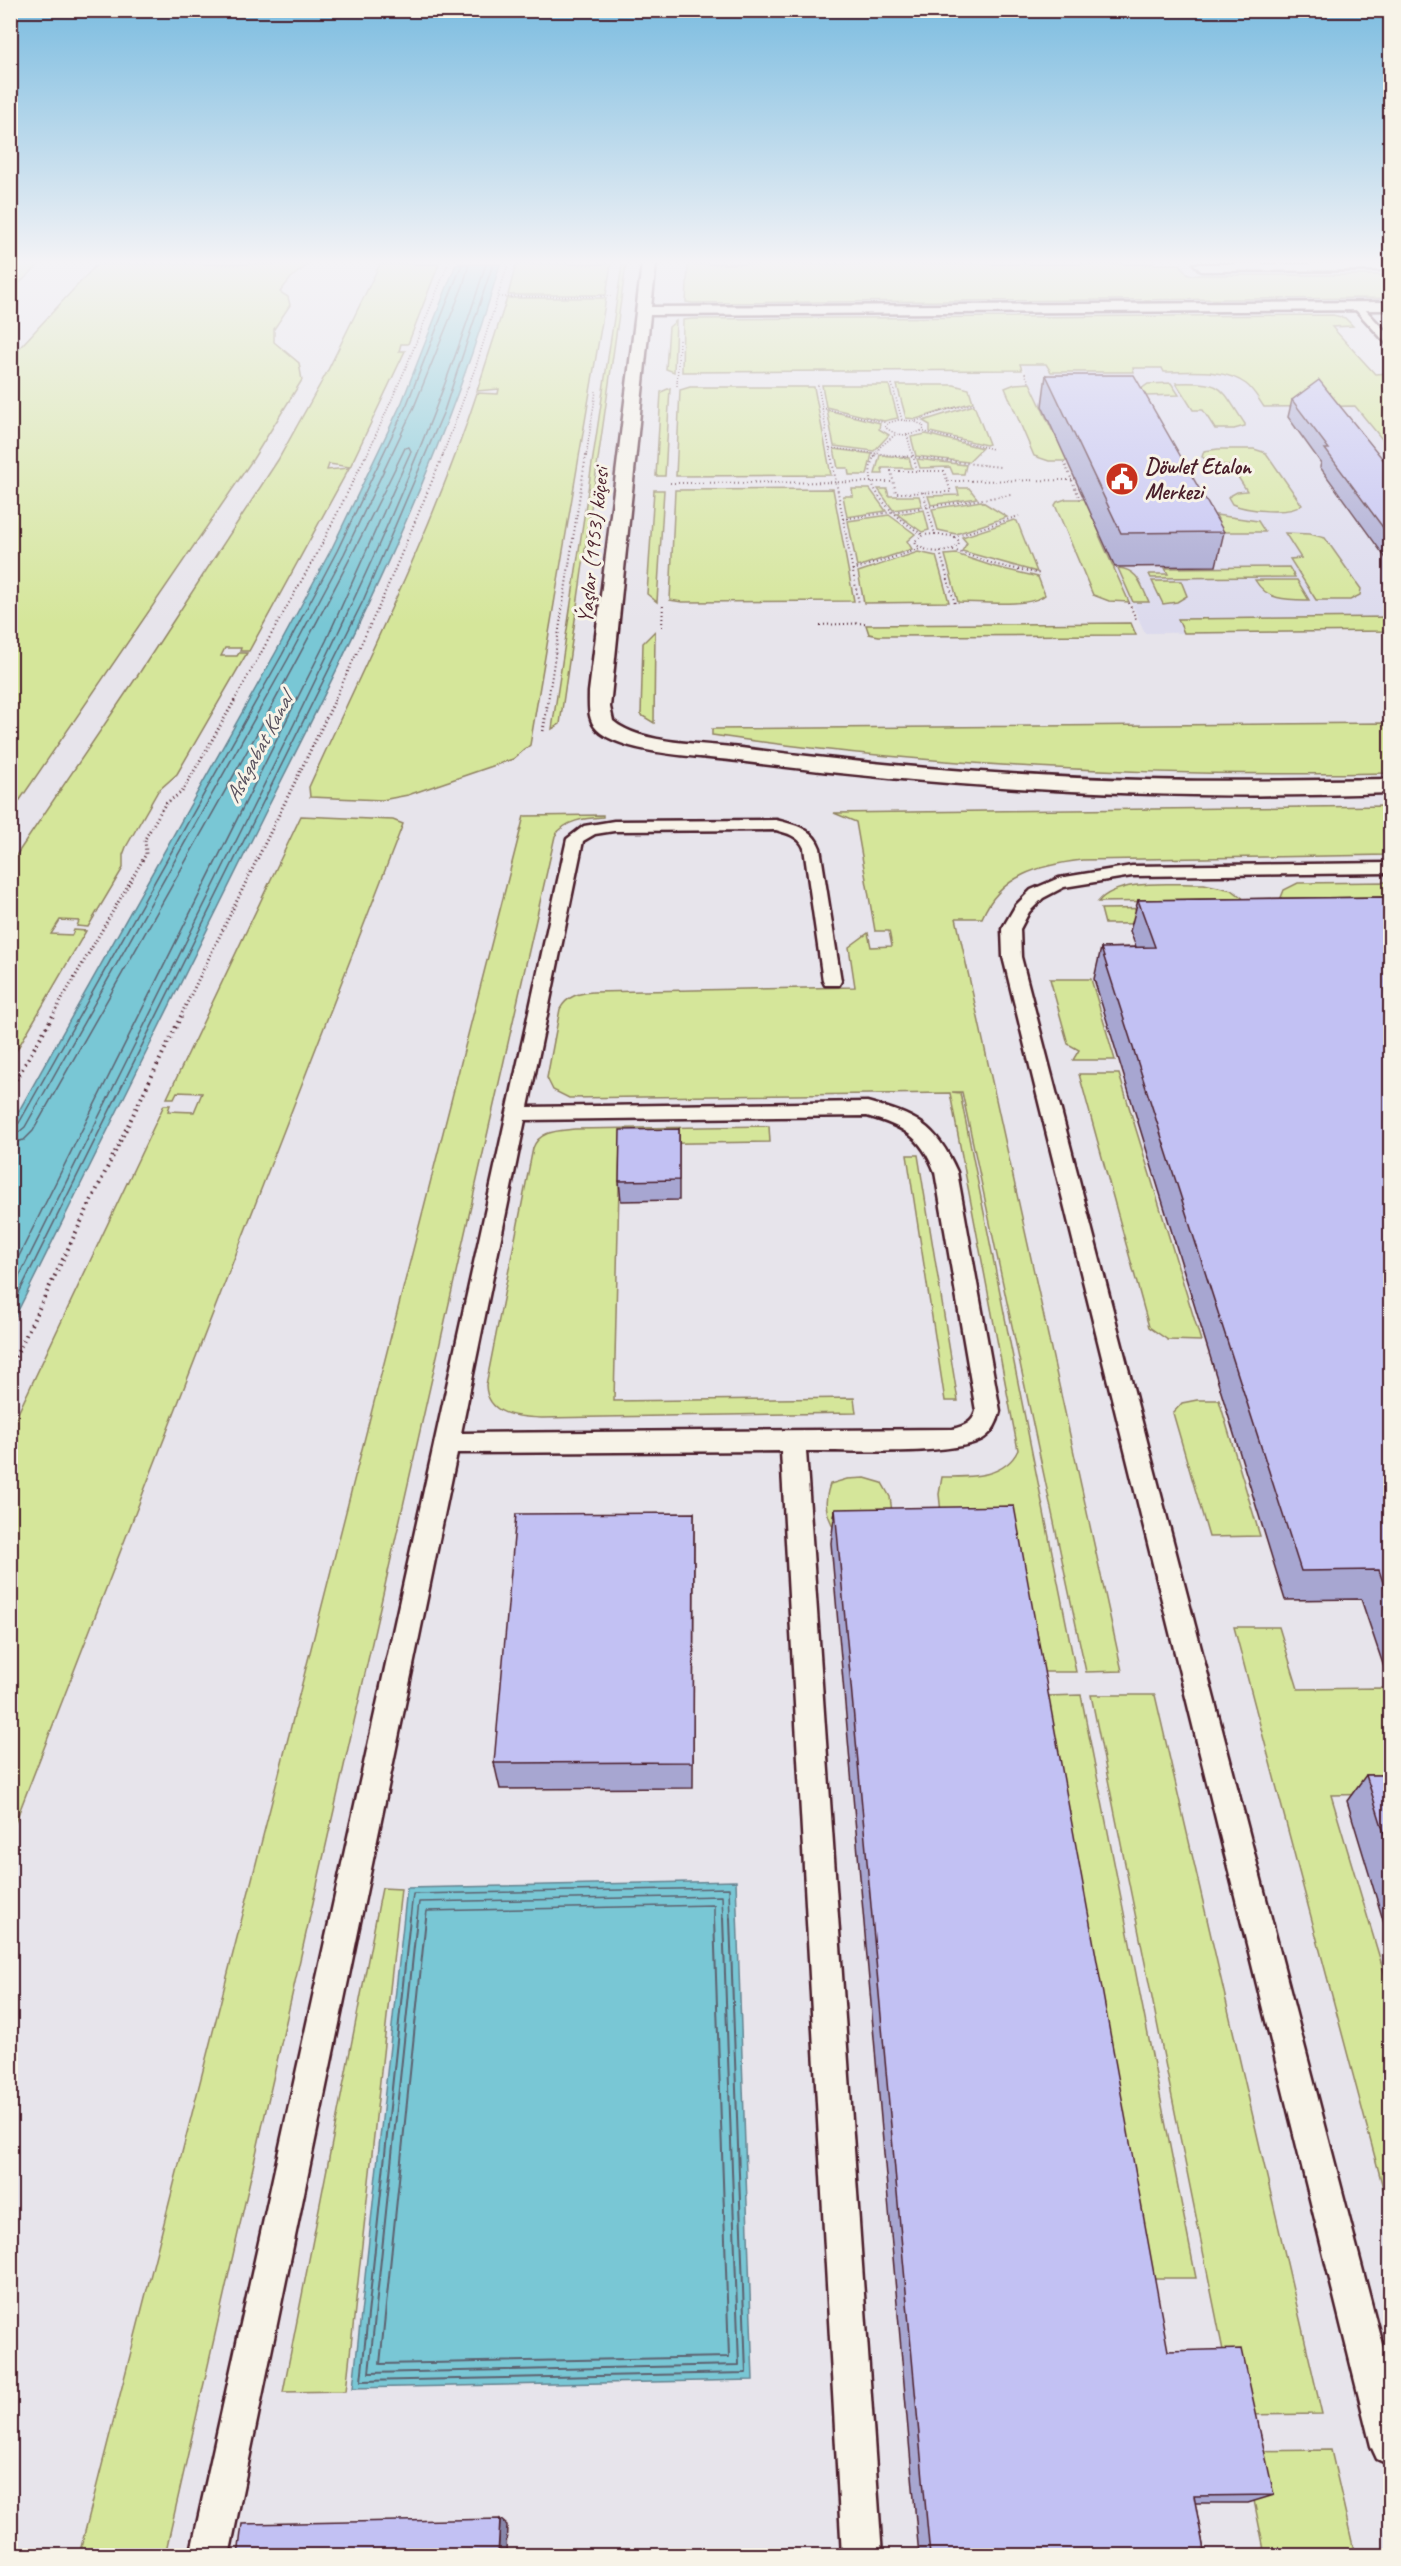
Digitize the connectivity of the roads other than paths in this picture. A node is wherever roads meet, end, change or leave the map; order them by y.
1 (635, 384) edge
2 (1390, 786) edge
3 (1390, 868) edge
4 (832, 981) dead end
5 (516, 1113) junction
6 (793, 1441) junction
7 (446, 1442) junction
8 (1390, 2446) edge
9 (209, 2556) edge
10 (862, 2556) edge

1 - 2 street, Ýaşlar (1953) köçesi
3 - 8 lane
4 - 5 lane
5 - 6 lane
5 - 7 lane
6 - 7 lane
6 - 10 lane
7 - 9 lane

